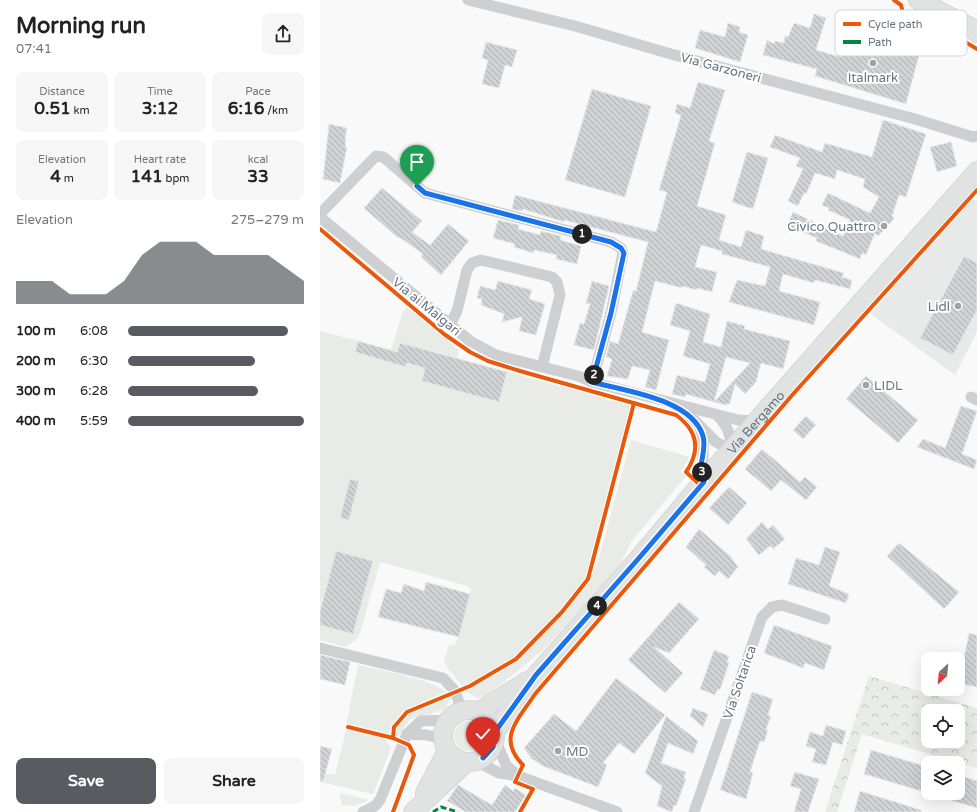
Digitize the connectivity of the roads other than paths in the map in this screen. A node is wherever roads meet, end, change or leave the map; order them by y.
1 (468, 0) edge
2 (918, 0) edge
3 (937, 10) edge
4 (967, 26) edge
5 (976, 31) edge
6 (976, 138) edge
7 (977, 171) edge
8 (320, 215) edge
9 (450, 325) junction
10 (542, 367) junction
11 (592, 382) junction
12 (663, 400) junction
13 (716, 414) junction
14 (756, 421) junction
15 (699, 425) junction
16 (731, 450) junction
17 (704, 482) junction
18 (825, 618) dead end
19 (320, 648) edge
20 (536, 675) junction
21 (463, 714) junction
22 (407, 734) junction
23 (495, 736) junction
24 (445, 745) junction
25 (472, 762) junction
26 (518, 776) junction
27 (594, 808) edge
28 (363, 812) edge
29 (413, 812) edge
30 (617, 812) edge
31 (694, 812) edge

1 - 6 street, Via Garzoneri
2 - 3 main road
4 - 5 main road
7 - 14 main road, Via Bergamo
8 - 9 street, Via ai Malgari
8 - 11 street
9 - 10 street, Via ai Malgari
9 - 10 street
10 - 11 street, Via ai Malgari
11 - 12 street, Via ai Malgari
12 - 13 street, Via ai Malgari
12 - 15 street, Via ai Malgari
13 - 14 street, Via ai Malgari
13 - 16 street
14 - 16 main road, Via Bergamo
15 - 16 street, Via ai Malgari
15 - 17 street, Via ai Malgari
16 - 17 main road, Via Bergamo
17 - 20 main road, Via Bergamo
18 - 31 street, Via Soltarica
19 - 21 street
20 - 21 main road, Via Bergamo
20 - 23 main road, Via Bergamo
21 - 22 street
21 - 23 main road
21 - 24 main road, Via Bergamo
22 - 24 street
22 - 28 street
23 - 25 main road, Via Bergamo
23 - 26 street
24 - 25 main road
24 - 29 main road, Via Bergamo
25 - 26 street
25 - 29 main road, Via Bergamo
26 - 27 street
27 - 30 street

